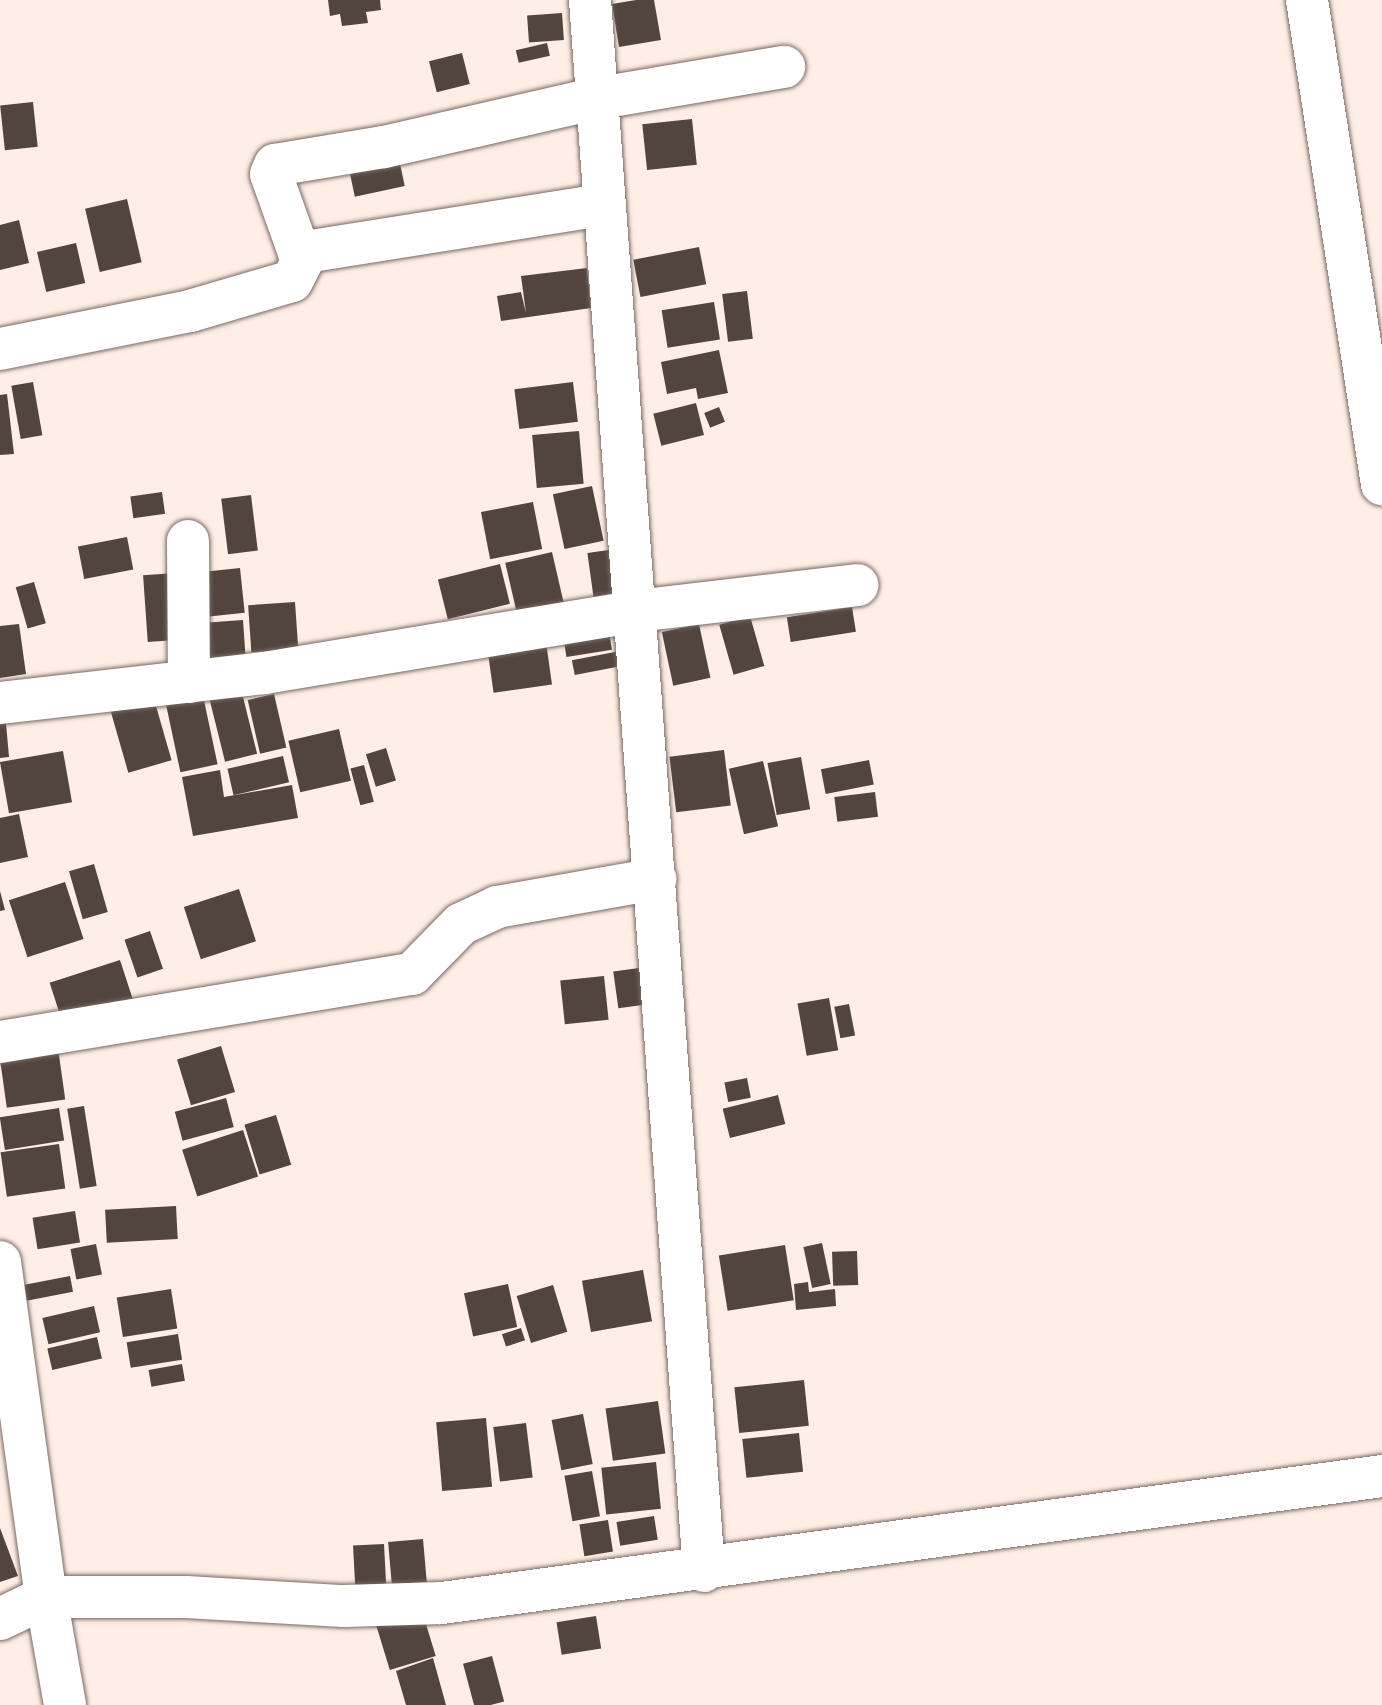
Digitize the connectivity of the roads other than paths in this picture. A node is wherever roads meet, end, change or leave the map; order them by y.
1 (590, 0) edge
2 (1307, 0) edge
3 (784, 67) dead end
4 (594, 99) junction
5 (603, 205) junction
6 (299, 253) junction
7 (0, 349) edge
8 (1382, 484) edge
9 (188, 541) dead end
10 (857, 585) dead end
11 (637, 611) junction
12 (189, 682) junction
13 (0, 703) edge
14 (656, 879) junction
15 (0, 1042) edge
16 (0, 1262) edge
17 (1382, 1476) edge
18 (704, 1571) junction
19 (46, 1597) junction
20 (0, 1619) edge
21 (65, 1705) edge

1 - 4 street
2 - 8 street
3 - 4 street
4 - 5 street
4 - 6 street
5 - 6 street
5 - 11 street
6 - 7 street
9 - 12 street
10 - 11 street
11 - 12 street
11 - 14 street
12 - 13 street
14 - 15 street
14 - 18 street
16 - 19 street
17 - 18 street
18 - 19 street
19 - 20 street
19 - 21 street

